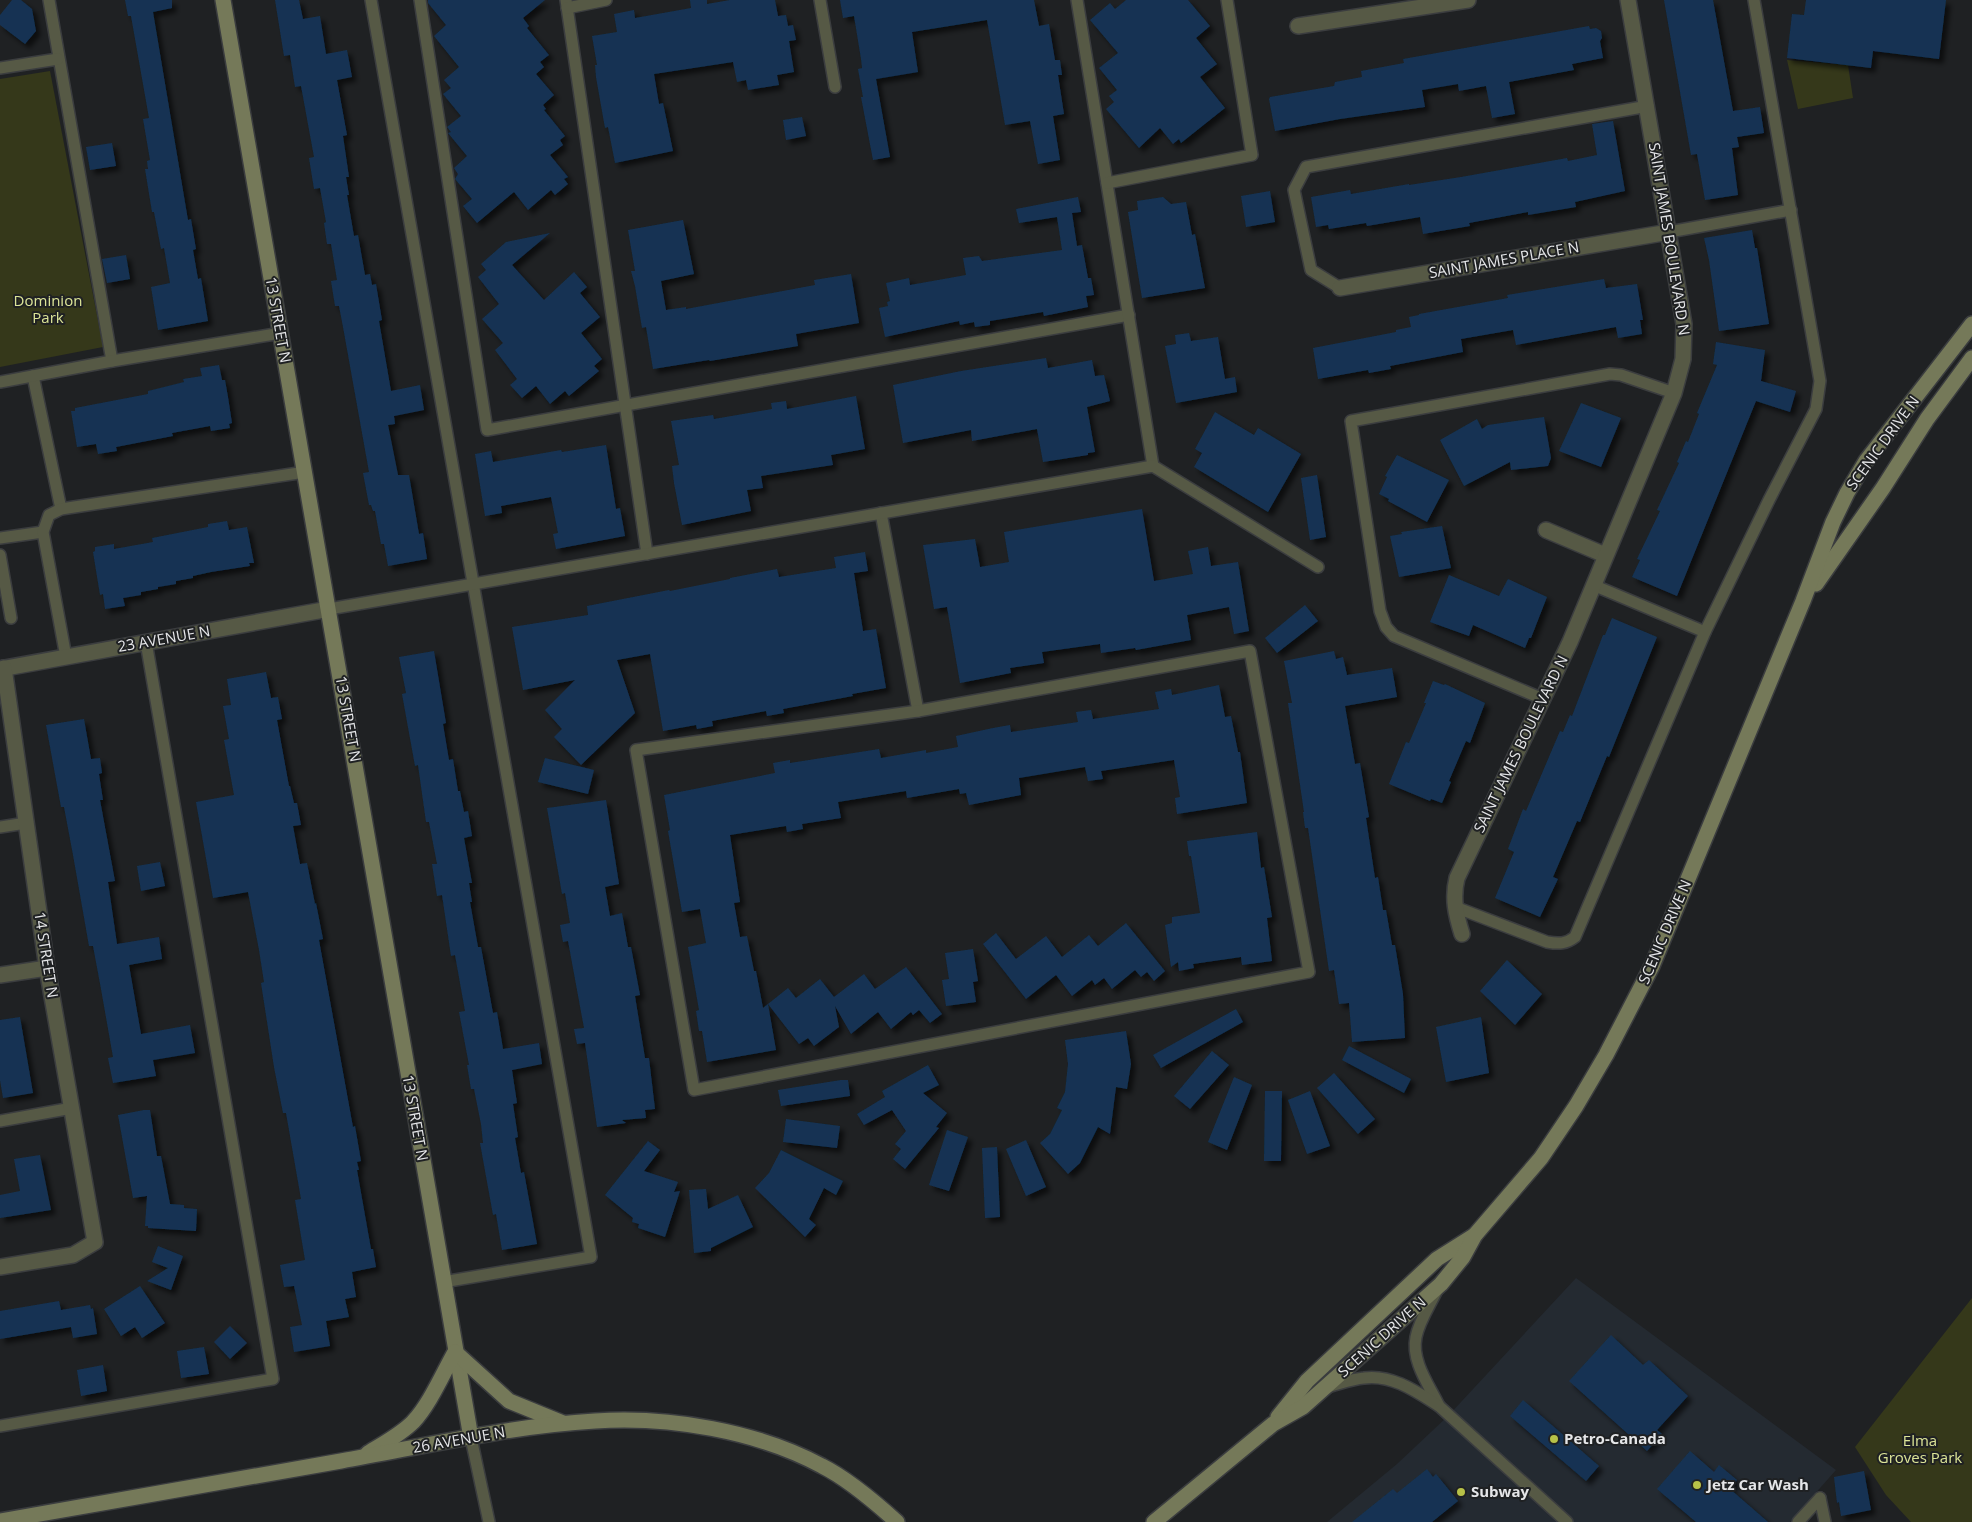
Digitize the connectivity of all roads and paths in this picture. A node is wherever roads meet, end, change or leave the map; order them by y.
1 (49, 0) edge
2 (223, 0) edge
3 (371, 0) edge
4 (420, 0) edge
5 (606, 0) edge
6 (820, 0) edge
7 (1077, 0) edge
8 (1227, 0) edge
9 (1468, 0) edge
10 (1628, 0) edge
11 (1754, 0) edge
12 (566, 4) edge
13 (1298, 26) dead end
14 (58, 59) junction
15 (0, 68) edge
16 (835, 87) dead end
17 (1648, 106) junction
18 (1107, 183) junction
19 (1791, 210) junction
20 (1669, 232) junction
21 (1340, 288) joint
22 (1128, 315) junction
23 (1972, 324) edge
24 (281, 333) junction
25 (1972, 358) edge
26 (112, 361) junction
27 (33, 376) junction
28 (0, 382) edge
29 (1674, 393) junction
30 (625, 405) junction
31 (1153, 466) junction
32 (305, 472) junction
33 (61, 509) junction
34 (881, 513) junction
35 (1546, 530) dead end
36 (42, 532) junction
37 (0, 538) edge
38 (647, 554) junction
39 (0, 555) edge
40 (1605, 555) junction
41 (1318, 567) dead end
42 (473, 584) junction
43 (1593, 585) junction
44 (1804, 601) junction
45 (329, 609) junction
46 (12, 618) dead end
47 (1705, 632) junction
48 (146, 642) junction
49 (66, 657) junction
50 (2, 668) edge
51 (1543, 699) junction
52 (918, 711) junction
53 (26, 823) junction
54 (0, 827) edge
55 (1455, 907) junction
56 (1462, 934) dead end
57 (48, 968) junction
58 (0, 975) edge
59 (72, 1108) junction
60 (0, 1121) edge
61 (1474, 1234) junction
62 (0, 1267) edge
63 (443, 1282) junction
64 (1441, 1284) junction
65 (455, 1352) junction
66 (1326, 1387) junction
67 (1439, 1406) junction
68 (566, 1424) junction
69 (1273, 1424) junction
70 (0, 1426) edge
71 (471, 1438) junction
72 (359, 1458) junction
73 (0, 1521) edge
74 (489, 1522) edge
75 (897, 1522) edge
76 (1154, 1522) edge
77 (1567, 1522) edge
78 (1798, 1522) edge
79 (1824, 1522) edge

1 - 14 lane
2 - 24 main road, 13 STREET N
3 - 42 lane
4 - 30 lane
5 - 12 lane
6 - 16 lane
7 - 18 lane
8 - 18 lane
9 - 13 street
10 - 17 street, SAINT JAMES BOULEVARD N
11 - 19 lane
12 - 30 lane
14 - 15 lane
14 - 26 lane
17 - 20 street, SAINT JAMES BOULEVARD N
17 - 21 lane
18 - 22 lane
19 - 20 lane
19 - 47 lane
20 - 21 street, SAINT JAMES PLACE N
20 - 29 street, SAINT JAMES BOULEVARD N
22 - 30 lane
22 - 31 lane
23 - 44 main road, SCENIC DRIVE N
24 - 26 lane
24 - 32 main road, 13 STREET N
25 - 44 main road, SCENIC DRIVE N
26 - 27 lane
27 - 28 lane
27 - 33 lane
29 - 40 street, SAINT JAMES BOULEVARD N
29 - 51 lane
30 - 38 lane
31 - 34 lane
31 - 41 lane
32 - 33 lane
32 - 45 main road, 13 STREET N
33 - 36 lane
34 - 38 lane
34 - 52 lane
35 - 40 street
36 - 37 lane
36 - 49 lane
38 - 42 lane
39 - 46 lane
40 - 43 street, SAINT JAMES BOULEVARD N
42 - 45 lane
42 - 63 lane
43 - 47 lane
43 - 51 street, SAINT JAMES BOULEVARD N
44 - 61 main road, SCENIC DRIVE N
45 - 48 street, 23 AVENUE N
45 - 63 main road, 13 STREET N
47 - 55 lane
48 - 49 street, 23 AVENUE N
48 - 70 lane
49 - 50 street, 23 AVENUE N
50 - 53 street, 14 STREET N
51 - 55 street, SAINT JAMES BOULEVARD N
52 - 52 lane
53 - 54 lane
53 - 57 street, 14 STREET N
55 - 56 street, SAINT JAMES BOULEVARD N
57 - 58 street
57 - 59 street, 14 STREET N
59 - 60 lane
59 - 62 street, 14 STREET N
61 - 64 main road, SCENIC DRIVE N
61 - 69 main road, SCENIC DRIVE N
63 - 65 main road, 13 STREET N
64 - 66 main road, SCENIC DRIVE N
64 - 67 lane
65 - 68 main road
65 - 71 main road, 13 STREET N
65 - 72 main road
66 - 67 lane
66 - 69 main road, SCENIC DRIVE N
67 - 77 lane
68 - 71 main road, 26 AVENUE N
68 - 75 main road, 26 AVENUE N
69 - 76 main road, SCENIC DRIVE N
71 - 72 main road, 26 AVENUE N
71 - 74 lane
72 - 73 main road, 26 AVENUE N
78 - 79 lane

